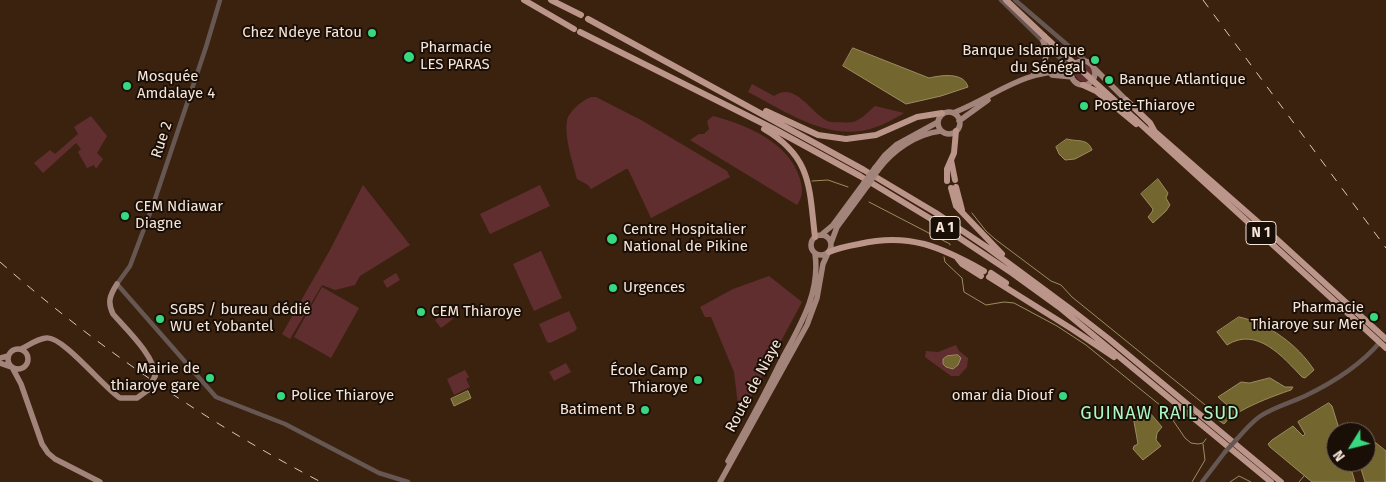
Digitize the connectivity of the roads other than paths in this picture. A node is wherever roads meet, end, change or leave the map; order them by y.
1 (220, 0) edge
2 (524, 0) edge
3 (551, 0) edge
4 (1001, 0) edge
5 (1006, 0) edge
6 (1011, 0) edge
7 (1016, 0) edge
8 (1028, 23) junction
9 (1045, 37) junction
10 (1085, 60) junction
11 (1095, 69) junction
12 (1071, 72) junction
13 (1032, 76) junction
14 (1083, 85) junction
15 (1126, 100) joint
16 (756, 110) junction
17 (953, 113) junction
18 (942, 114) junction
19 (750, 117) junction
20 (959, 121) junction
21 (938, 122) junction
22 (941, 131) junction
23 (956, 131) junction
24 (1154, 133) junction
25 (877, 169) junction
26 (866, 184) junction
27 (818, 236) junction
28 (831, 243) junction
29 (828, 252) junction
30 (815, 254) junction
31 (1018, 269) junction
32 (118, 284) junction
33 (813, 301) junction
34 (1383, 341) edge
35 (1386, 348) edge
36 (24, 352) junction
37 (8, 356) junction
38 (0, 358) edge
39 (0, 363) edge
40 (12, 368) junction
41 (20, 370) junction
42 (1142, 375) junction
43 (21, 384) junction
44 (100, 482) edge
45 (408, 482) edge
46 (716, 482) edge
47 (720, 482) edge
48 (1202, 482) edge
49 (1271, 482) edge
50 (1281, 482) edge

1 - 32 street, Rue 2
2 - 19 highway, A 1
3 - 16 highway, A 1
4 - 8 street
5 - 8 highway, N 1
6 - 9 highway, N 1
7 - 10 street
8 - 9 highway, N 1
9 - 12 street
9 - 13 main road
9 - 24 highway, N 1, bridge
10 - 11 main road
10 - 12 main road
11 - 14 main road
11 - 15 main road
12 - 13 main road
12 - 14 main road
12 - 20 main road
13 - 17 main road
14 - 24 highway
15 - 24 highway
16 - 18 highway
16 - 31 highway, A 1
17 - 18 main road
17 - 20 main road
18 - 21 main road
19 - 27 highway
19 - 42 highway, A 1
20 - 23 main road
21 - 22 main road
21 - 25 main road
22 - 23 main road
22 - 25 main road
23 - 31 highway
24 - 34 highway, N 1
25 - 26 main road, bridge
26 - 27 main road
26 - 28 main road
27 - 28 main road
27 - 30 main road
28 - 29 main road
29 - 30 main road
29 - 33 main road
29 - 42 highway
30 - 33 main road
31 - 50 highway, A 1
32 - 36 main road, bridge
32 - 45 street
33 - 46 main road, Route de Niaye
33 - 47 main road, Route de Niaye
34 - 35 highway, N 1
34 - 48 street, bridge
36 - 37 main road
36 - 41 main road
37 - 38 main road
37 - 40 main road
39 - 40 main road
40 - 41 main road
40 - 43 main road
41 - 43 main road
42 - 49 highway, A 1
43 - 44 main road

